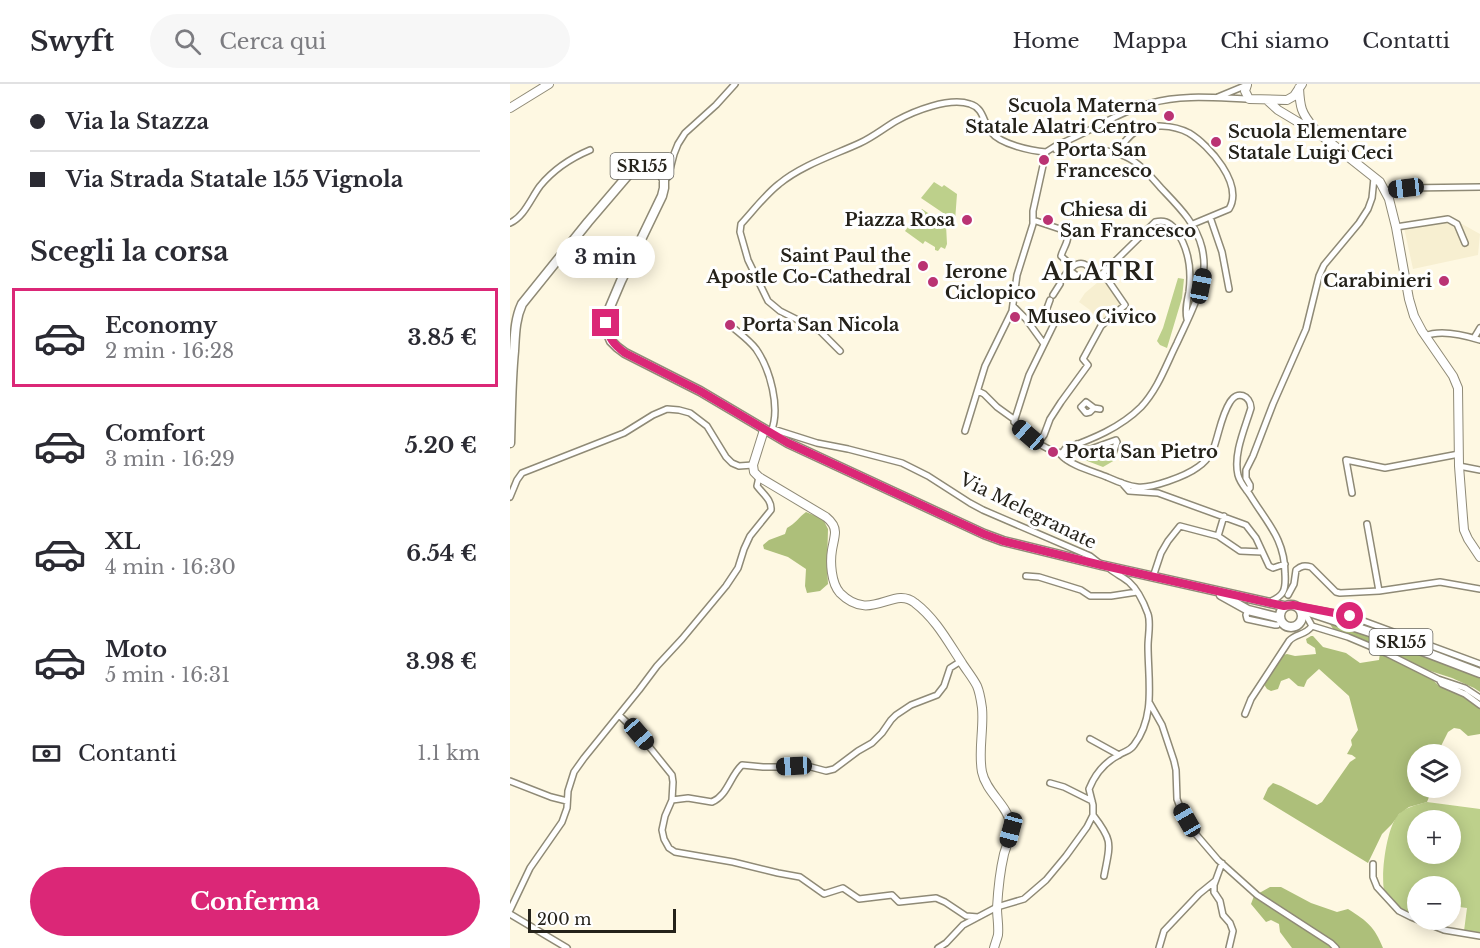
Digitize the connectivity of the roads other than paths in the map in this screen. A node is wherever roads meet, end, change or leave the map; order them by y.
1 (549, 84) edge
2 (735, 84) edge
3 (1248, 84) edge
4 (1300, 86) edge
5 (1217, 97) junction
6 (1250, 99) junction
7 (1267, 100) junction
8 (510, 108) edge
9 (1317, 132) junction
10 (1055, 147) junction
11 (590, 150) dead end
12 (1046, 152) junction
13 (1117, 153) junction
14 (1374, 176) junction
15 (664, 180) junction
16 (1480, 187) edge
17 (1385, 191) junction
18 (1209, 217) junction
19 (1033, 220) junction
20 (510, 223) edge
21 (1193, 224) junction
22 (1396, 227) junction
23 (1465, 243) dead end
24 (1071, 268) junction
25 (1099, 274) junction
26 (1229, 289) dead end
27 (1014, 307) junction
28 (1189, 309) junction
29 (731, 326) dead end
30 (1480, 328) edge
31 (1425, 336) junction
32 (1477, 339) edge
33 (1044, 344) junction
34 (840, 351) dead end
35 (978, 391) junction
36 (1015, 420) junction
37 (769, 431) junction
38 (965, 431) dead end
39 (510, 443) edge
40 (1038, 443) junction
41 (1077, 444) junction
42 (1061, 453) junction
43 (1459, 454) junction
44 (1112, 456) dead end
45 (753, 465) junction
46 (1459, 466) junction
47 (1480, 470) edge
48 (759, 477) junction
49 (1122, 483) junction
50 (1247, 491) junction
51 (1352, 493) dead end
52 (510, 497) edge
53 (1224, 516) junction
54 (1367, 524) dead end
55 (1218, 536) junction
56 (1262, 552) junction
57 (1480, 557) edge
58 (1285, 564) junction
59 (1103, 565) junction
60 (1026, 576) dead end
61 (1153, 577) junction
62 (1480, 589) edge
63 (1286, 591) junction
64 (1380, 591) junction
65 (1137, 592) junction
66 (1230, 596) junction
67 (1251, 598) junction
68 (1269, 602) junction
69 (1292, 607) junction
70 (1248, 609) junction
71 (1320, 616) junction
72 (1304, 619) junction
73 (1278, 621) junction
74 (1312, 627) junction
75 (961, 661) junction
76 (1480, 664) edge
77 (1480, 673) edge
78 (1438, 679) junction
79 (1480, 698) edge
80 (1149, 702) junction
81 (1480, 705) edge
82 (1245, 714) dead end
83 (619, 715) junction
84 (1090, 740) dead end
85 (1119, 755) junction
86 (510, 781) edge
87 (1050, 783) dead end
88 (672, 800) junction
89 (567, 801) junction
90 (1092, 801) junction
91 (1093, 815) junction
92 (1222, 863) junction
93 (1373, 864) dead end
94 (1104, 876) dead end
95 (1216, 880) junction
96 (997, 908) junction
97 (510, 912) edge
98 (980, 917) junction
99 (1480, 936) edge
100 (567, 948) edge
101 (938, 948) edge
102 (994, 948) edge
103 (1159, 948) edge
104 (1229, 948) edge
105 (1336, 948) edge

1 - 8 main road
2 - 15 street
3 - 5 street
3 - 6 main road
4 - 7 main road
4 - 9 main road
5 - 6 street
5 - 10 street
6 - 7 main road
7 - 9 main road
9 - 14 main road
10 - 12 street
10 - 13 street
11 - 20 street
12 - 19 street
12 - 34 street
13 - 18 street
13 - 21 street
14 - 17 main road
14 - 50 street
15 - 37 main road, SR155
15 - 39 main road, SR155
16 - 17 street
17 - 22 main road
18 - 21 street
18 - 26 street
19 - 24 street
19 - 27 street
21 - 28 street
22 - 23 street
22 - 31 main road
24 - 25 street
24 - 25 street
24 - 33 street
25 - 28 street
25 - 40 street
27 - 33 street
27 - 35 street
28 - 41 street
29 - 37 street
30 - 32 street
31 - 32 street
31 - 43 main road
33 - 36 street
35 - 36 street
35 - 38 street
36 - 40 street
37 - 45 main road
37 - 59 main road, SR155
37 - 59 street, Via Melegranate
40 - 42 street
41 - 42 street
41 - 44 street
42 - 49 street
43 - 46 main road
43 - 51 street
45 - 48 main road
45 - 52 street
46 - 47 street
46 - 57 main road
48 - 75 main road
48 - 83 street
49 - 50 street
49 - 53 street
50 - 58 street
53 - 55 street
53 - 56 street
54 - 64 street
55 - 56 street
55 - 61 street
56 - 58 street
58 - 63 street
59 - 61 main road, SR155
59 - 65 street, Via Melegranate
60 - 65 street
61 - 66 main road, SR155
62 - 64 street
63 - 64 street
63 - 68 street
63 - 69 street
65 - 80 street
66 - 67 main road
66 - 70 main road
67 - 68 main road
67 - 70 main road
68 - 69 main road
69 - 71 main road
69 - 72 main road
69 - 73 main road
69 - 76 street
70 - 73 main road
71 - 72 main road
71 - 77 main road, SR155
72 - 73 main road
72 - 74 street
74 - 78 street
74 - 82 street
75 - 88 street
75 - 96 main road
78 - 79 street
78 - 81 street
80 - 85 street
80 - 92 street
83 - 88 street
83 - 89 street
84 - 85 street
85 - 90 street
86 - 89 street
87 - 90 street
88 - 98 street
89 - 97 street
90 - 91 street
91 - 94 street
91 - 96 street
92 - 95 street
92 - 105 street
93 - 99 street
95 - 103 street
95 - 104 street
96 - 98 street
96 - 102 main road
97 - 100 street
98 - 101 street

